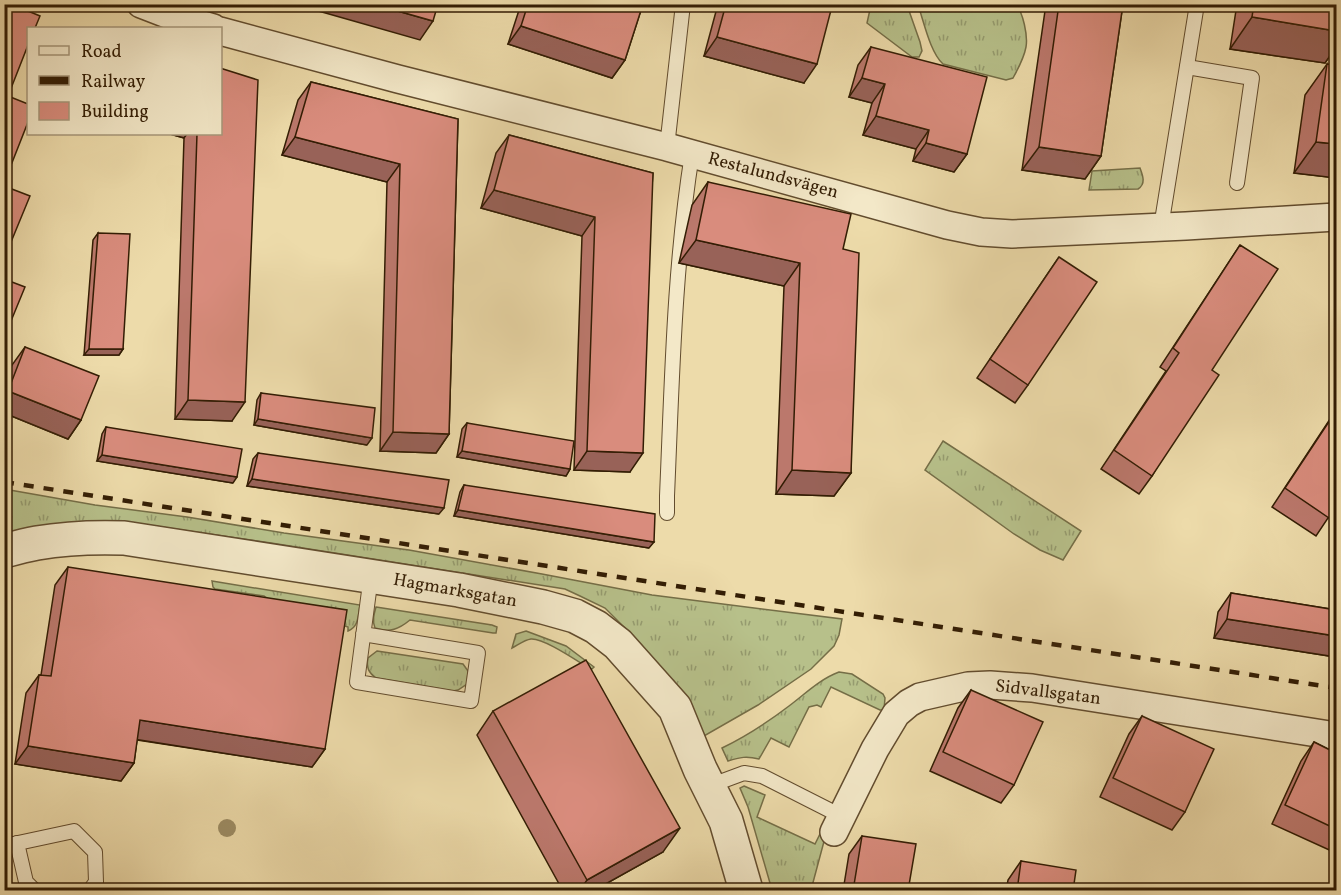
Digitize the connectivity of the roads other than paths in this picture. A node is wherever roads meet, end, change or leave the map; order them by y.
1 (141, 4) edge
2 (682, 4) edge
3 (1197, 4) edge
4 (174, 10) edge
5 (211, 27) edge
6 (222, 32) edge
7 (1186, 67) junction
8 (680, 151) junction
9 (1237, 183) dead end
10 (1336, 217) edge
11 (1161, 227) junction
12 (667, 513) dead end
13 (4, 551) edge
14 (371, 576) junction
15 (363, 634) junction
16 (1336, 736) edge
17 (709, 786) junction
18 (837, 824) joint
19 (11, 844) edge
20 (34, 891) edge
21 (90, 891) edge
22 (746, 891) edge

1 - 4 street
2 - 8 lane
3 - 7 lane
4 - 5 street
6 - 8 street, Restalundsvägen
7 - 9 lane
7 - 11 lane
8 - 11 street, Restalundsvägen
8 - 12 lane
10 - 11 street, Restalundsvägen
13 - 14 street, Hagmarksgatan
14 - 15 lane
14 - 17 street, Hagmarksgatan
15 - 15 lane
16 - 18 street, Sidvallsgatan
17 - 18 lane
17 - 22 street, Hagmarksgatan
19 - 20 lane
19 - 21 lane

